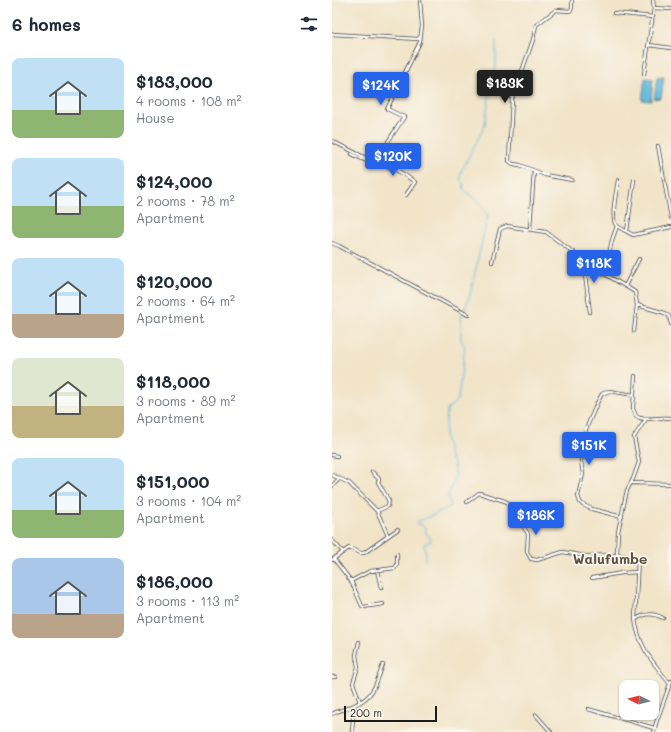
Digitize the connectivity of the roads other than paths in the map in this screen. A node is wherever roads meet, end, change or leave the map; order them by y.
1 (420, 0) edge
2 (572, 0) edge
3 (653, 0) edge
4 (654, 8) junction
5 (671, 9) edge
6 (614, 13) dead end
7 (653, 17) junction
8 (332, 34) edge
9 (419, 41) junction
10 (648, 45) junction
11 (671, 48) edge
12 (644, 74) dead end
13 (332, 141) edge
14 (658, 146) dead end
15 (352, 154) dead end
16 (374, 162) junction
17 (534, 171) junction
18 (572, 180) dead end
19 (618, 180) dead end
20 (634, 180) dead end
21 (406, 195) dead end
22 (671, 218) edge
23 (617, 226) junction
24 (671, 227) edge
25 (530, 229) junction
26 (627, 231) junction
27 (332, 243) edge
28 (639, 259) dead end
29 (583, 261) junction
30 (492, 262) dead end
31 (605, 273) junction
32 (625, 286) junction
33 (637, 305) junction
34 (590, 312) dead end
35 (468, 315) dead end
36 (671, 324) edge
37 (634, 331) dead end
38 (636, 376) dead end
39 (634, 395) junction
40 (671, 418) edge
41 (646, 419) junction
42 (332, 455) edge
43 (337, 456) dead end
44 (372, 472) dead end
45 (332, 475) edge
46 (339, 479) junction
47 (632, 483) junction
48 (671, 484) edge
49 (332, 486) edge
50 (467, 502) dead end
51 (377, 511) junction
52 (622, 517) junction
53 (398, 529) dead end
54 (388, 536) junction
55 (332, 540) edge
56 (343, 552) junction
57 (397, 554) dead end
58 (617, 555) junction
59 (333, 560) edge
60 (377, 570) junction
61 (638, 572) junction
62 (592, 578) dead end
63 (351, 581) junction
64 (381, 588) dead end
65 (384, 604) dead end
66 (663, 618) dead end
67 (635, 619) junction
68 (359, 642) dead end
69 (383, 665) dead end
70 (670, 683) edge
71 (360, 702) junction
72 (354, 705) junction
73 (588, 709) dead end
74 (332, 714) edge
75 (536, 715) dead end
76 (654, 728) junction
77 (352, 732) edge
78 (551, 732) edge
79 (654, 732) edge

1 - 9 street
2 - 17 street
3 - 4 street
4 - 5 street
4 - 7 street
6 - 7 street
7 - 10 street
8 - 9 street
9 - 16 street
10 - 11 street
10 - 12 street
13 - 16 street
14 - 22 street
15 - 16 street
16 - 21 street
17 - 18 street
17 - 25 street
19 - 23 street
20 - 26 street
23 - 26 street
23 - 31 street
24 - 26 street
25 - 29 street
25 - 30 street
27 - 35 street
28 - 32 street
29 - 31 street
29 - 34 street
31 - 32 street
32 - 33 street
33 - 36 street
33 - 37 street
38 - 39 street
39 - 41 street
39 - 52 street
40 - 41 street
41 - 47 street
42 - 43 street
44 - 51 street
45 - 46 street
46 - 49 street
46 - 51 street
47 - 48 street
47 - 52 street
50 - 58 street
51 - 54 street
52 - 58 street
53 - 54 street
54 - 56 street
55 - 56 street
56 - 59 street
57 - 60 street
58 - 61 street
59 - 63 street
60 - 63 street
60 - 64 street
61 - 62 street
61 - 67 street
63 - 65 street
66 - 67 street
67 - 70 street
68 - 71 street
69 - 71 street
70 - 76 street
71 - 72 street
72 - 74 street
72 - 77 street
73 - 76 street
75 - 78 street
76 - 79 street

